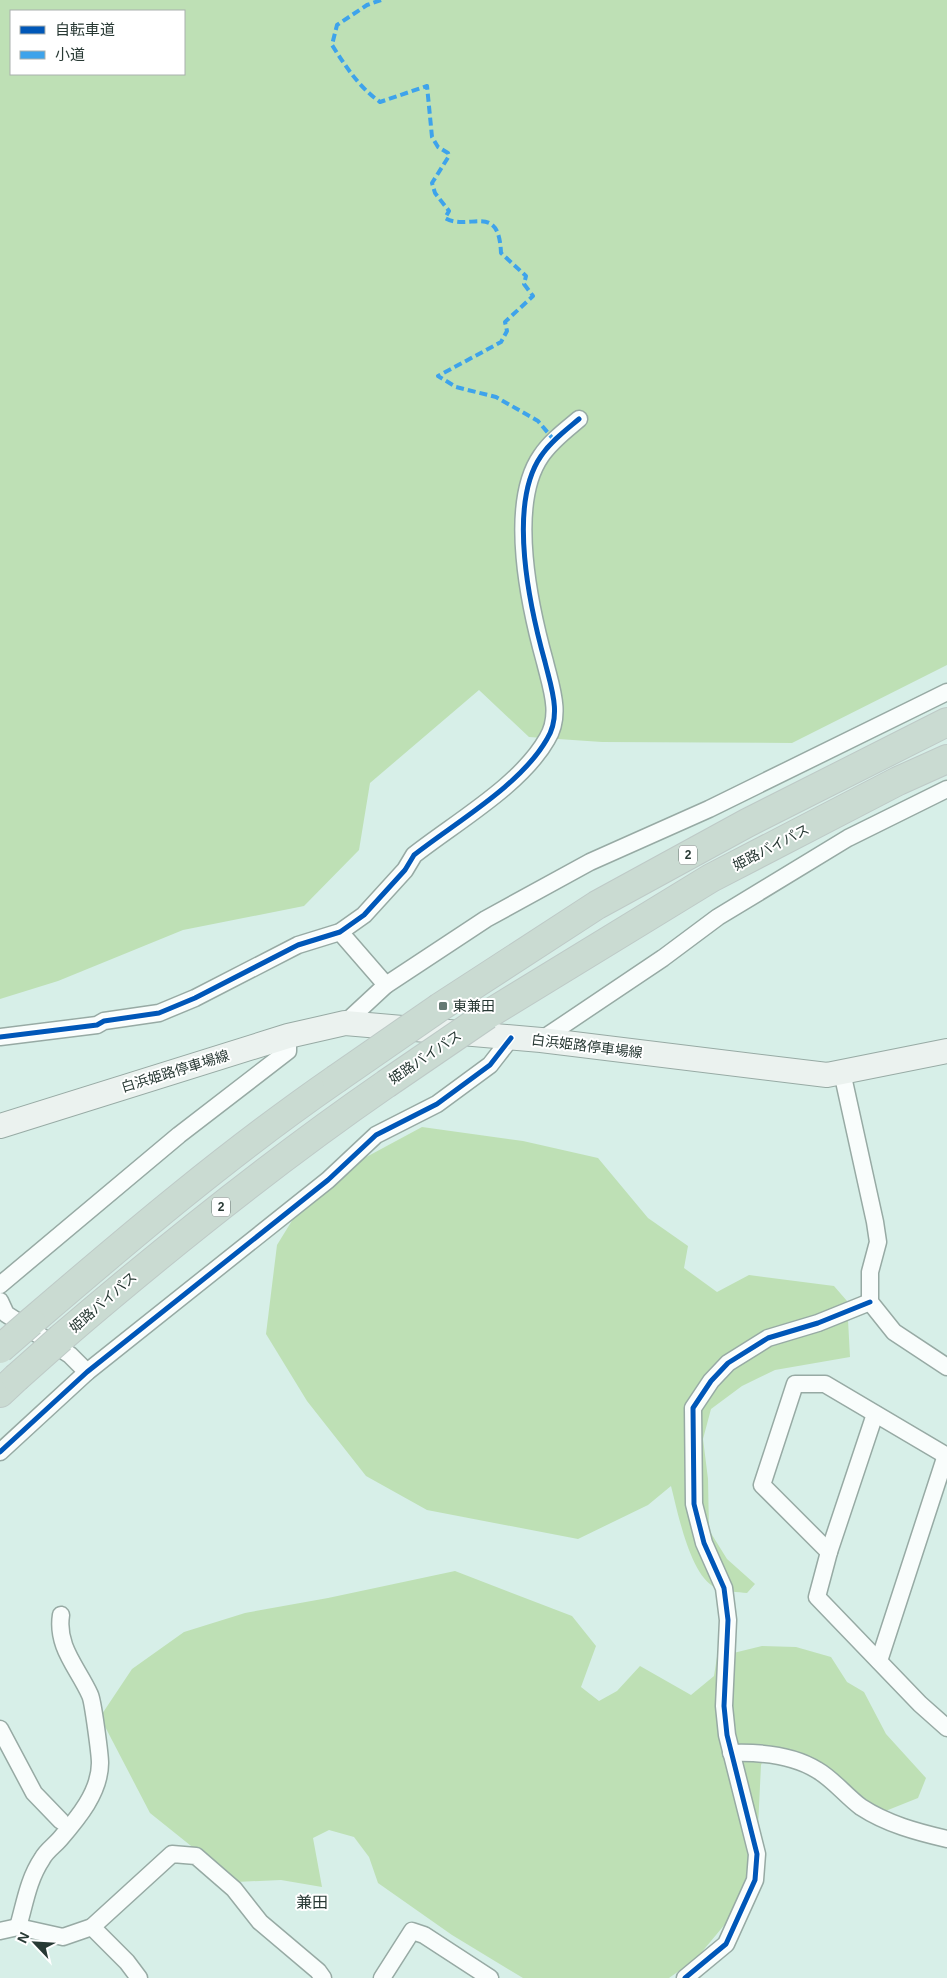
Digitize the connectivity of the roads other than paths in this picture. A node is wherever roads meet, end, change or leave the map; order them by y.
1 (579, 419) dead end
2 (947, 692) edge
3 (947, 722) edge
4 (947, 759) edge
5 (947, 789) edge
6 (340, 932) junction
7 (386, 985) junction
8 (345, 1023) junction
9 (288, 1036) junction
10 (0, 1037) edge
11 (511, 1038) junction
12 (541, 1040) junction
13 (947, 1051) edge
14 (842, 1072) junction
15 (0, 1126) edge
16 (0, 1285) edge
17 (0, 1301) edge
18 (870, 1302) junction
19 (0, 1349) edge
20 (947, 1367) edge
21 (87, 1372) junction
22 (8, 1385) edge
23 (875, 1414) junction
24 (0, 1452) edge
25 (946, 1456) edge
26 (829, 1552) junction
27 (61, 1615) dead end
28 (879, 1661) junction
29 (947, 1728) edge
30 (0, 1729) edge
31 (731, 1753) junction
32 (61, 1822) dead end
33 (947, 1839) edge
34 (92, 1926) junction
35 (18, 1927) junction
36 (0, 1931) edge
37 (138, 1978) edge
38 (323, 1978) edge
39 (382, 1978) edge
40 (490, 1978) edge
41 (685, 1978) edge

1 - 6 street
2 - 7 street
3 - 19 highway, 2, bridge
4 - 22 highway, 姫路バイパス / 2, bridge
5 - 12 street
6 - 7 street
6 - 10 street
7 - 8 street
8 - 9 main road, 白浜姫路停車場線
8 - 11 main road, 白浜姫路停車場線
9 - 15 main road, 白浜姫路停車場線
9 - 16 street
11 - 12 main road, 白浜姫路停車場線
11 - 21 street
12 - 14 main road, 白浜姫路停車場線
13 - 14 main road, 白浜姫路停車場線
14 - 18 street
17 - 21 street
18 - 20 street
18 - 31 street
21 - 24 street
23 - 25 street
23 - 26 street
23 - 26 street
25 - 28 street
26 - 28 street
27 - 35 street
28 - 29 street
30 - 32 street
31 - 33 street
31 - 41 street
34 - 35 street
34 - 37 street
34 - 38 street
35 - 36 street
39 - 40 street

